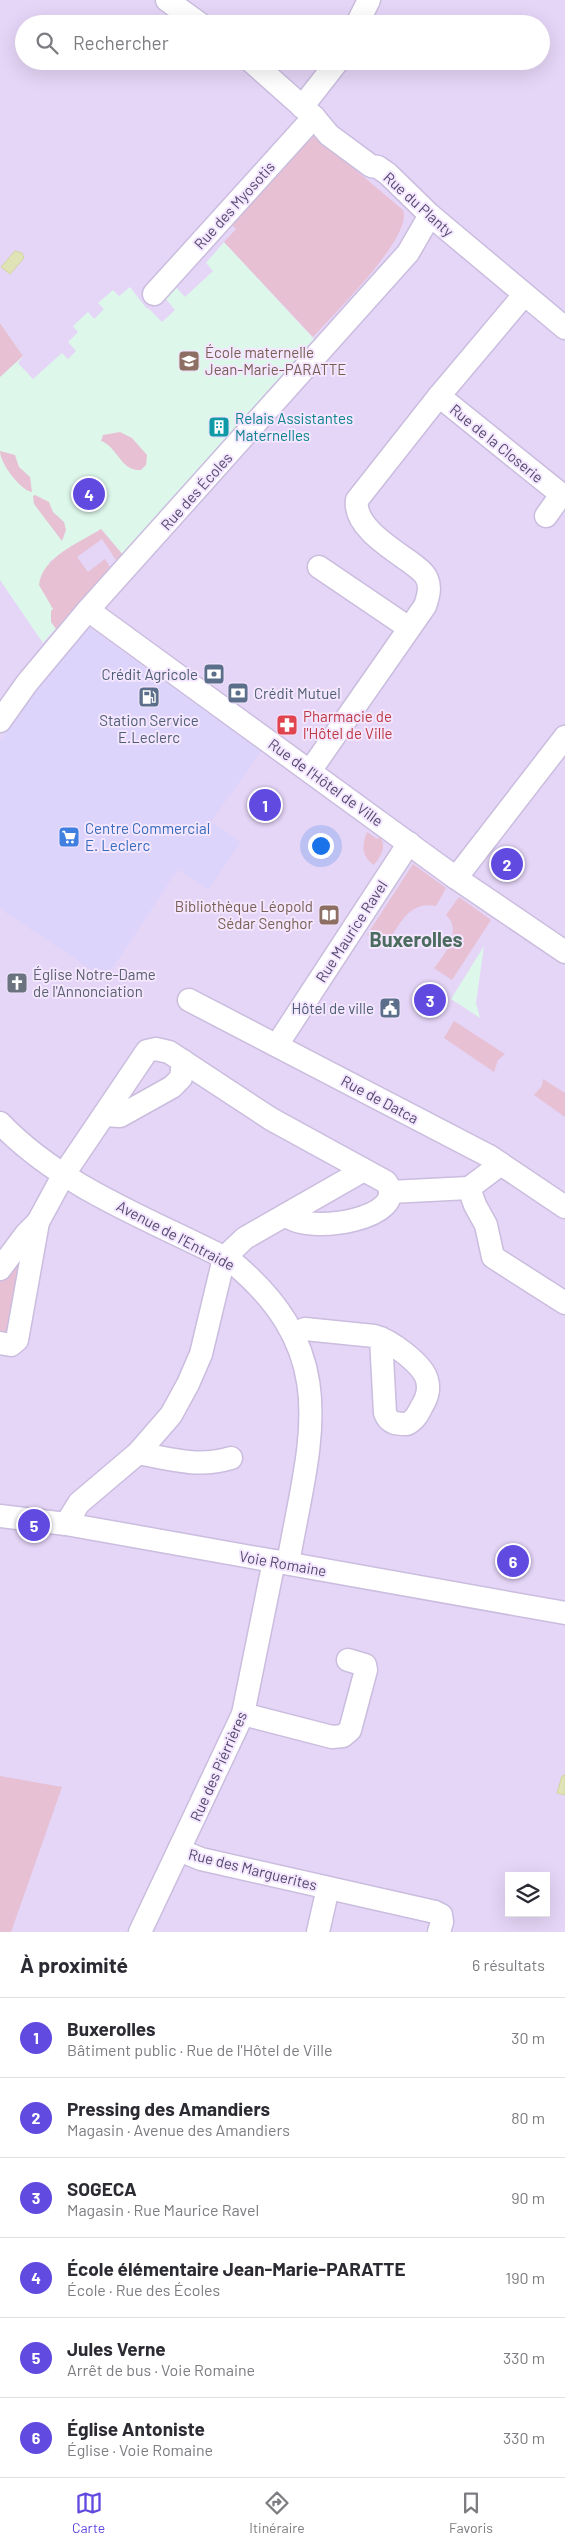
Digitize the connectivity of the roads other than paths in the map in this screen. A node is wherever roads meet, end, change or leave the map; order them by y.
1 (369, 0) edge
2 (178, 3) edge
3 (191, 15) edge
4 (362, 15) edge
5 (260, 70) edge
6 (333, 70) edge
7 (308, 112) junction
8 (430, 215) junction
9 (154, 294) dead end
10 (524, 295) junction
11 (565, 328) edge
12 (438, 396) junction
13 (546, 516) dead end
14 (319, 567) dead end
15 (88, 610) junction
16 (409, 628) junction
17 (0, 721) edge
18 (565, 737) edge
19 (310, 771) junction
20 (409, 842) junction
21 (456, 878) junction
22 (563, 946) edge
23 (189, 1000) dead end
24 (277, 1045) junction
25 (183, 1061) junction
26 (104, 1114) junction
27 (0, 1122) edge
28 (502, 1164) junction
29 (364, 1170) junction
30 (64, 1174) junction
31 (469, 1188) junction
32 (390, 1192) junction
33 (565, 1207) edge
34 (286, 1215) junction
35 (38, 1222) junction
36 (224, 1258) junction
37 (0, 1269) edge
38 (565, 1304) edge
39 (293, 1334) junction
40 (381, 1338) dead end
41 (0, 1342) edge
42 (138, 1453) junction
43 (231, 1458) dead end
44 (0, 1516) edge
45 (66, 1524) junction
46 (281, 1562) junction
47 (565, 1613) edge
48 (348, 1660) dead end
49 (243, 1714) junction
50 (179, 1850) junction
51 (328, 1888) junction
52 (140, 1932) edge
53 (318, 1932) edge
54 (439, 1932) edge

1 - 4 street
2 - 3 street
5 - 7 street, Rue du Planty
6 - 7 street, Rue des Myosotis
7 - 8 street, Rue du Planty
7 - 9 street, Rue des Myosotis
8 - 10 street, Rue du Planty
8 - 15 street, Rue des Écoles
10 - 11 street, Rue du Planty
10 - 12 street, Rue de la Closerie
12 - 13 street, Rue de la Closerie
12 - 16 street, Rue de la Closerie
14 - 16 street
15 - 17 street, Rue des Écoles
15 - 19 street, Rue de l'Hôtel de Ville
16 - 19 street, Rue de la Closerie
18 - 21 street
19 - 20 street, Rue de l'Hôtel de Ville
20 - 21 street, Rue de l'Hôtel de Ville
20 - 24 street, Rue Maurice Ravel
21 - 22 street, Rue de l'Hôtel de Ville
23 - 24 street, Rue de Datca
24 - 28 street, Rue de Datca
25 - 26 street
25 - 26 street
25 - 29 street
26 - 30 street
27 - 30 street, Avenue de l'Entraide
28 - 31 street
28 - 33 street, Rue de Datca
29 - 32 street
29 - 34 street
30 - 35 street
30 - 36 street, Avenue de l'Entraide
31 - 32 street
31 - 38 street
32 - 34 street
34 - 36 street
35 - 37 street
35 - 41 street
36 - 39 street, Avenue de l'Entraide
36 - 42 street
39 - 40 street
39 - 46 street, Avenue de l'Entraide
42 - 43 street
42 - 45 street
44 - 45 street, Voie Romaine
45 - 46 street, Voie Romaine
46 - 47 street, Voie Romaine
46 - 49 street, Rue des Piérrières
48 - 49 street
49 - 50 street, Rue des Piérrières
50 - 51 street, Rue des Marguerites
50 - 52 street, Rue des Piérrières
51 - 53 street, Rue des Marguerites
51 - 54 street, Rue des Marguerites

